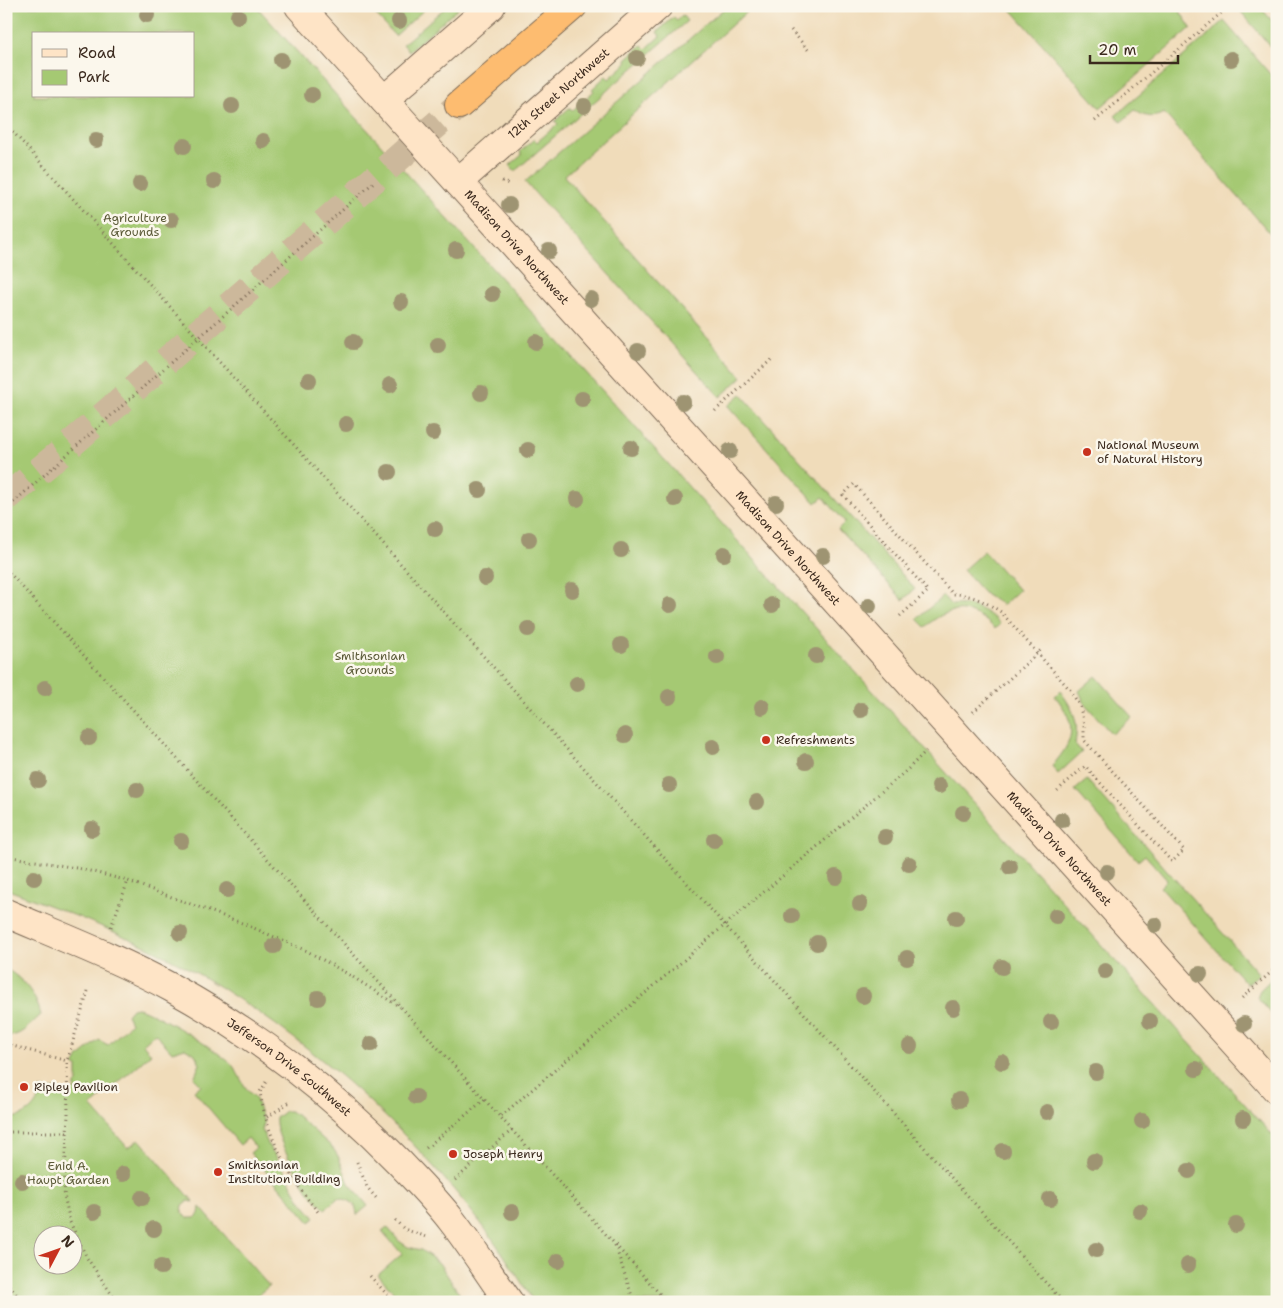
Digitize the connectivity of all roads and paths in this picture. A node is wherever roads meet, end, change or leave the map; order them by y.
1 (300, 6) edge
2 (491, 6) edge
3 (573, 6) edge
4 (658, 6) edge
5 (1227, 8) edge
6 (791, 30) dead end
7 (810, 52) dead end
8 (384, 100) junction
9 (459, 106) tunnel mouth
10 (1095, 121) dead end
11 (6, 124) edge
12 (375, 181) dead end
13 (458, 182) junction
14 (200, 338) junction
15 (772, 359) dead end
16 (715, 411) dead end
17 (6, 510) edge
18 (6, 569) edge
19 (900, 616) dead end
20 (1042, 650) dead end
21 (1038, 653) junction
22 (975, 710) dead end
23 (926, 750) dead end
24 (1057, 791) dead end
25 (6, 856) edge
26 (128, 881) junction
27 (6, 913) edge
28 (724, 926) junction
29 (110, 930) dead end
30 (1277, 967) edge
31 (88, 990) dead end
32 (1242, 998) dead end
33 (405, 1010) junction
34 (6, 1044) edge
35 (67, 1061) junction
36 (269, 1077) dead end
37 (1277, 1090) edge
38 (485, 1098) junction
39 (290, 1102) dead end
40 (501, 1116) junction
41 (266, 1117) junction
42 (513, 1129) junction
43 (6, 1132) edge
44 (67, 1132) junction
45 (426, 1148) dead end
46 (356, 1159) dead end
47 (458, 1178) dead end
48 (377, 1199) dead end
49 (320, 1214) dead end
50 (395, 1220) dead end
51 (427, 1237) dead end
52 (614, 1242) junction
53 (370, 1276) dead end
54 (6, 1282) edge
55 (15, 1295) junction
56 (8, 1302) edge
57 (24, 1302) edge
58 (117, 1302) edge
59 (394, 1302) edge
60 (508, 1302) edge
61 (634, 1302) edge
62 (667, 1302) edge
63 (1063, 1302) edge

1 - 8 street, Madison Drive Northwest
2 - 8 street
3 - 9 highway
4 - 13 street, 12th Street Northwest
5 - 10 path
6 - 7 path
8 - 13 street, Madison Drive Northwest
11 - 14 path
12 - 14 path
13 - 37 street, Madison Drive Northwest
14 - 17 path
14 - 28 path
15 - 16 path
18 - 33 path
19 - 21 path
20 - 21 path
21 - 22 path
21 - 24 path
23 - 28 path
25 - 26 path
26 - 29 path
26 - 33 path
27 - 60 street, Jefferson Drive Southwest
28 - 40 path
28 - 63 path
30 - 32 path
31 - 35 path
33 - 38 path
34 - 35 path
35 - 44 path
36 - 41 path
38 - 40 path
38 - 45 path
39 - 41 path
40 - 42 path
41 - 49 path
42 - 47 path
42 - 52 path
43 - 44 path
44 - 58 path
46 - 48 path
50 - 51 path
52 - 61 path
52 - 62 path
53 - 59 path
54 - 55 path
55 - 56 path
55 - 57 path

